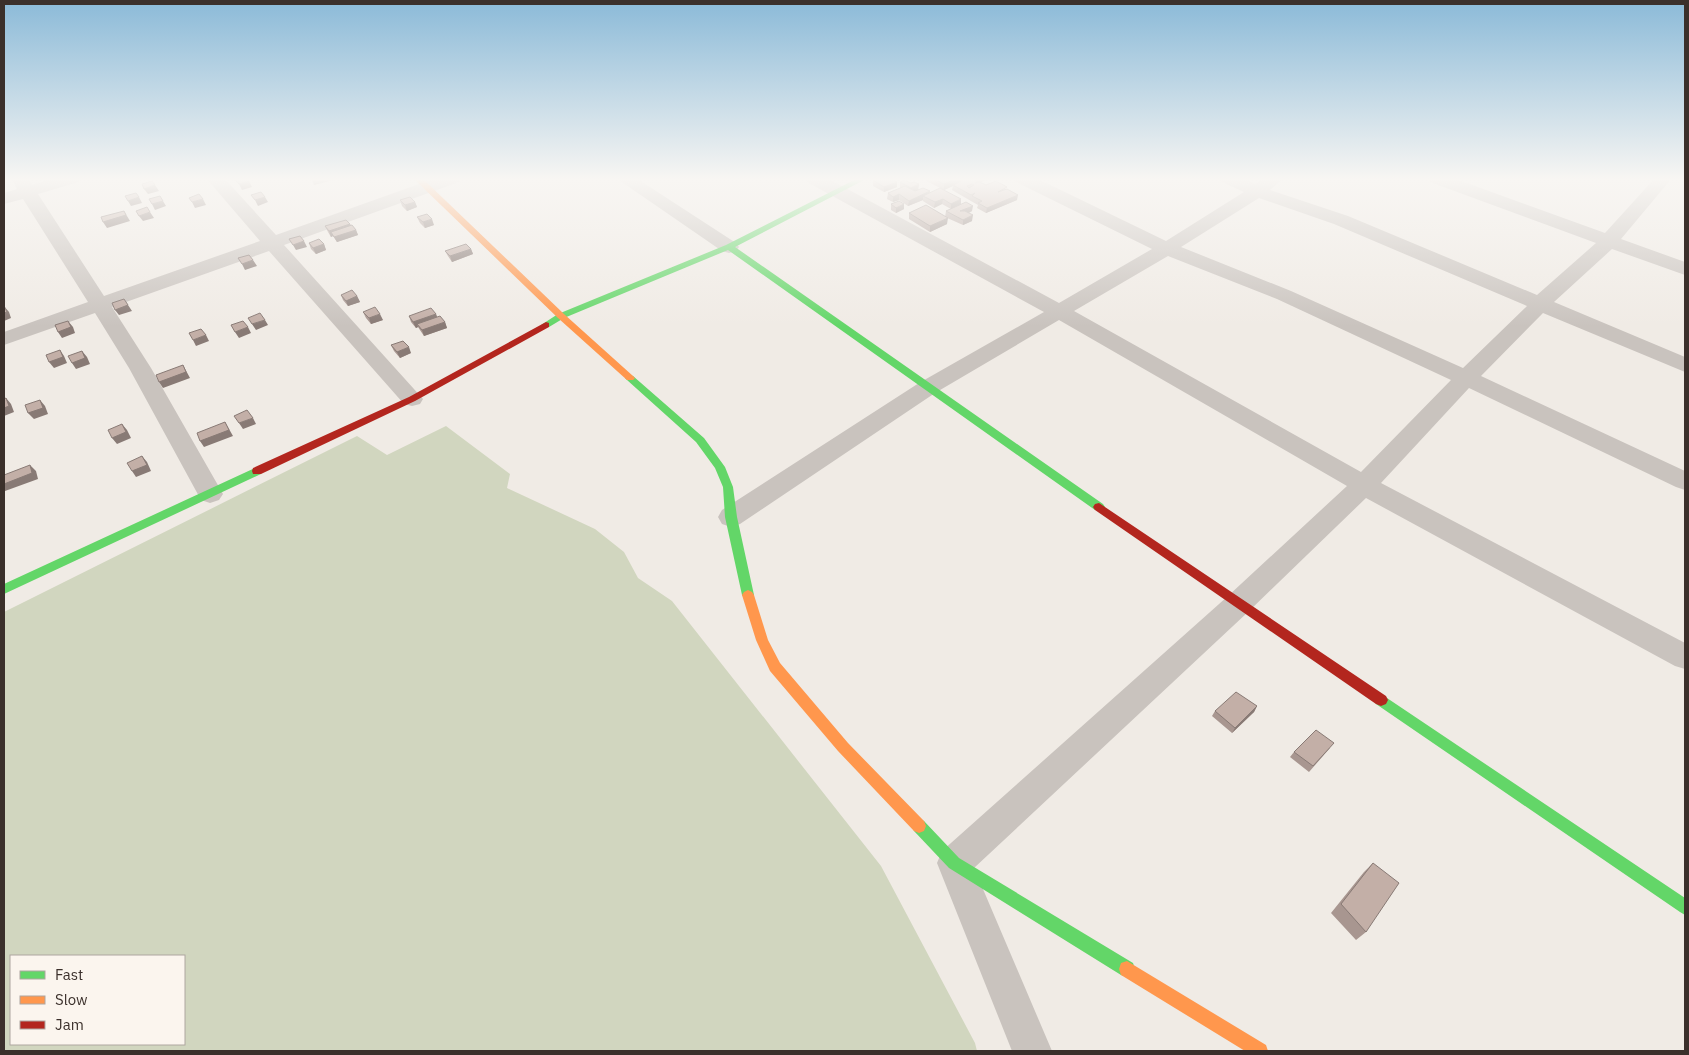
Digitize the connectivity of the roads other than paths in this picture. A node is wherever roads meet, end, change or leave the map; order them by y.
1 (50, 227) edge
2 (258, 227) edge
3 (314, 227) edge
4 (468, 227) edge
5 (699, 227) edge
6 (768, 227) edge
7 (902, 227) edge
8 (1123, 227) edge
9 (1201, 227) edge
10 (1358, 227) edge
11 (1571, 227) edge
12 (1623, 227) edge
13 (1609, 241) junction
14 (273, 244) junction
15 (729, 247) junction
16 (1166, 248) junction
17 (1685, 269) edge
18 (1541, 303) junction
19 (99, 305) junction
20 (1058, 311) junction
21 (561, 316) junction
22 (4, 339) edge
23 (1685, 365) edge
24 (1466, 378) junction
25 (927, 388) junction
26 (412, 399) junction
27 (1685, 481) edge
28 (1364, 485) junction
29 (210, 494) junction
30 (731, 517) junction
31 (4, 589) edge
32 (1238, 604) junction
33 (1685, 657) edge
34 (954, 864) junction
35 (1685, 907) edge
36 (1032, 1051) edge
37 (1260, 1051) edge

1 - 19 street
2 - 14 street
3 - 14 street
4 - 21 street
5 - 15 street
6 - 15 street
7 - 20 street
8 - 16 street
9 - 16 street
10 - 18 street
11 - 13 street
12 - 13 street
13 - 17 street
13 - 18 street
14 - 19 street
14 - 26 street
15 - 21 street
15 - 25 street
16 - 20 street
16 - 24 street
18 - 23 street
18 - 24 street
19 - 22 street
19 - 29 street
20 - 25 street
20 - 28 street
21 - 26 street
21 - 30 street
24 - 27 street
24 - 28 street
25 - 30 street
25 - 32 street
26 - 29 street
28 - 32 street
28 - 33 street
29 - 31 street
30 - 34 street
32 - 34 street
32 - 35 street
34 - 36 street
34 - 37 street

